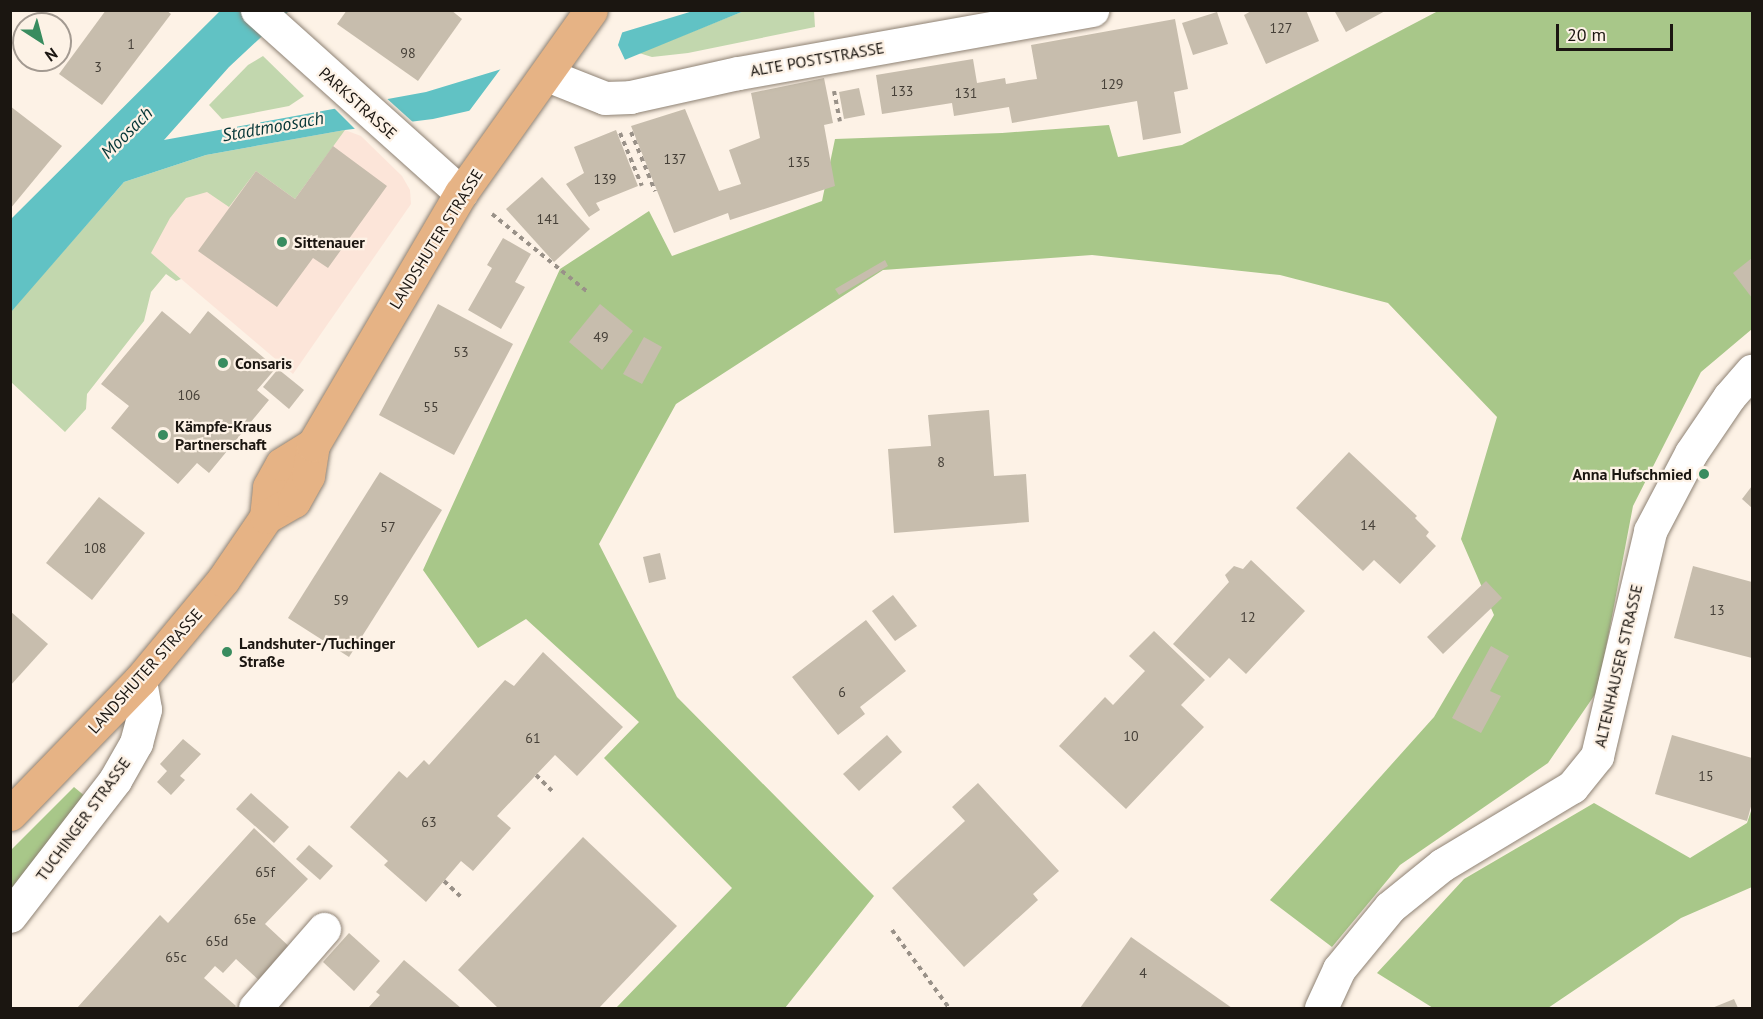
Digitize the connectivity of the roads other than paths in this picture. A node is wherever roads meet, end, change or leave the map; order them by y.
1 (257, 10) edge
2 (1092, 10) edge
3 (584, 20) edge
4 (547, 75) junction
5 (461, 193) junction
6 (1752, 371) edge
7 (140, 680) junction
8 (10, 814) edge
9 (10, 916) edge
10 (324, 929) dead end
11 (255, 1008) edge
12 (1321, 1008) edge

1 - 5 street, PARKSTRASSE
2 - 4 street, ALTE POSTSTRASSE
3 - 4 main road, LANDSHUTER STRASSE
4 - 5 main road, LANDSHUTER STRASSE
5 - 7 main road, LANDSHUTER STRASSE
6 - 12 street, ALTENHAUSER STRASSE
7 - 8 main road, LANDSHUTER STRASSE
7 - 9 street, TUCHINGER STRASSE
10 - 11 street

